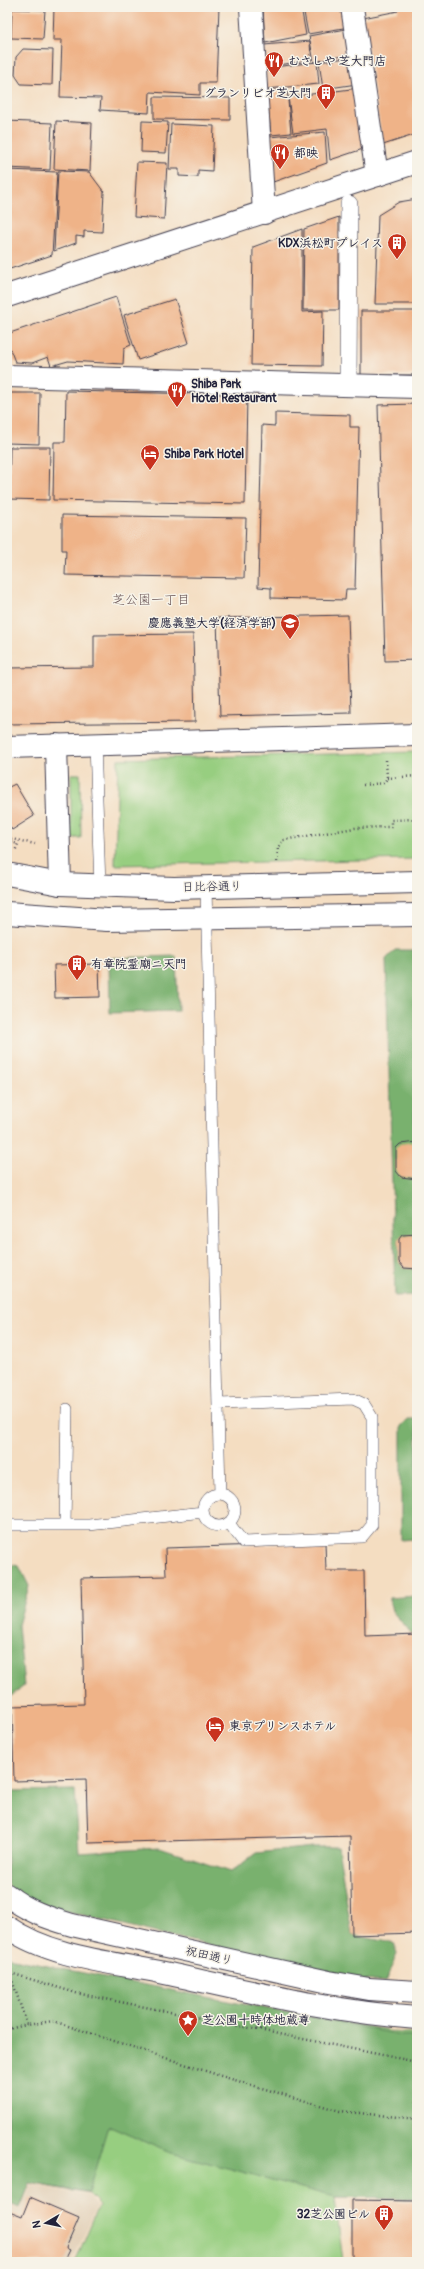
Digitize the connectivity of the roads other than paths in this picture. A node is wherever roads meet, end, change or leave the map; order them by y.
1 (251, 7) edge
2 (352, 7) edge
3 (417, 162) edge
4 (377, 175) junction
5 (350, 204) dead end
6 (264, 213) junction
7 (7, 296) edge
8 (7, 376) edge
9 (348, 386) junction
10 (417, 387) edge
11 (417, 736) edge
12 (95, 744) junction
13 (56, 745) junction
14 (7, 747) edge
15 (7, 874) edge
16 (417, 882) edge
17 (60, 884) junction
18 (100, 886) junction
19 (206, 887) junction
20 (7, 913) edge
21 (417, 915) edge
22 (206, 919) junction
23 (219, 1404) junction
24 (67, 1409) dead end
25 (220, 1494) junction
26 (203, 1512) junction
27 (229, 1524) junction
28 (7, 1525) edge
29 (65, 1525) junction
30 (7, 1896) edge
31 (7, 1927) edge
32 (417, 1992) edge
33 (417, 2018) edge

1 - 6 street
2 - 4 street
3 - 4 street
4 - 6 street
5 - 9 street
6 - 7 street
8 - 9 street
9 - 10 street
11 - 12 street
12 - 13 street
12 - 18 lane
13 - 14 street
13 - 17 street
15 - 17 street, 日比谷通り
16 - 19 street, 日比谷通り
17 - 18 street, 日比谷通り
18 - 19 street, 日比谷通り
19 - 22 lane
20 - 22 street
21 - 22 street
22 - 23 lane
23 - 25 lane
23 - 27 lane
24 - 29 lane
25 - 26 lane
25 - 27 lane
26 - 27 lane
26 - 29 lane
28 - 29 lane
30 - 32 street, 祝田通り
31 - 33 street

